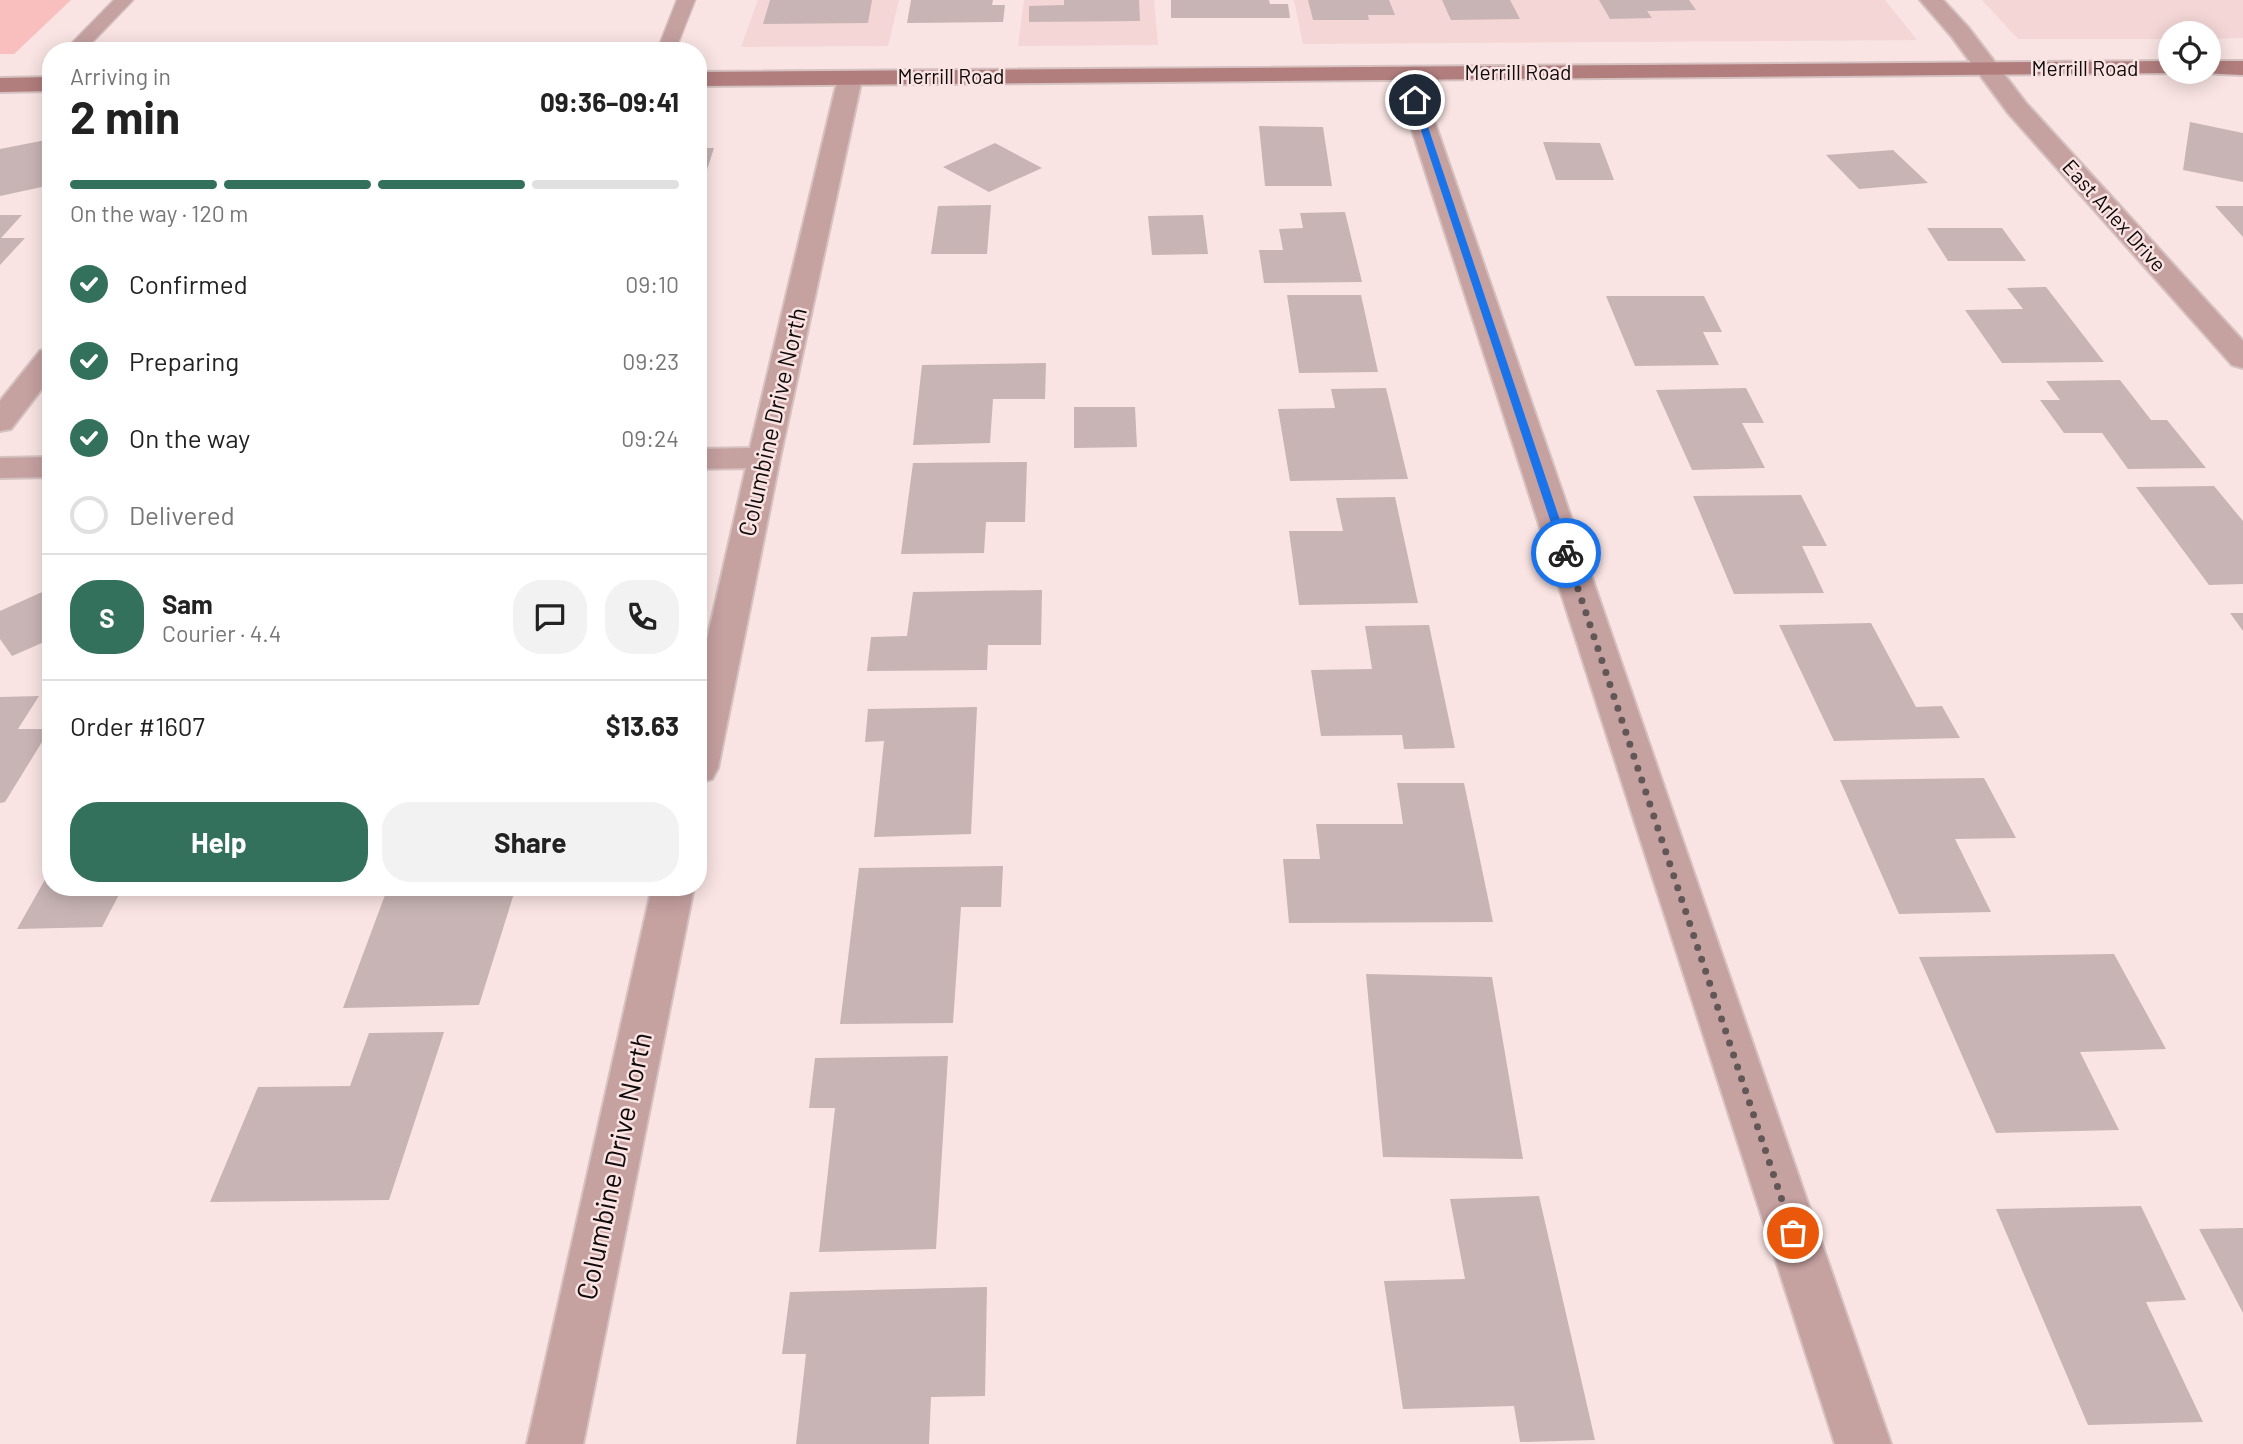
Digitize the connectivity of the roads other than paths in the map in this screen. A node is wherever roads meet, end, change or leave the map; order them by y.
1 (124, 0) edge
2 (687, 0) edge
3 (1931, 0) edge
4 (83, 42) edge
5 (670, 42) edge
6 (2158, 68) edge
7 (2221, 68) edge
8 (2243, 68) edge
9 (1988, 69) junction
10 (1406, 74) junction
11 (850, 78) junction
12 (707, 79) edge
13 (42, 81) edge
14 (0, 85) edge
15 (2243, 359) edge
16 (42, 369) edge
17 (0, 422) edge
18 (764, 458) junction
19 (707, 459) edge
20 (42, 467) edge
21 (0, 468) edge
22 (707, 726) edge
23 (671, 896) edge
24 (555, 1444) edge
25 (1863, 1444) edge

1 - 4 lane
2 - 5 lane
3 - 9 street, East Arlex Drive
6 - 9 main road, Merrill Road
7 - 8 main road
9 - 10 main road, Merrill Road
9 - 15 street, East Arlex Drive
10 - 11 main road, Merrill Road
10 - 25 street
11 - 12 main road, Merrill Road
11 - 18 street, Columbine Drive North
13 - 14 main road
16 - 17 street
18 - 19 street
18 - 22 street, Columbine Drive North
20 - 21 street
23 - 24 street, Columbine Drive North

